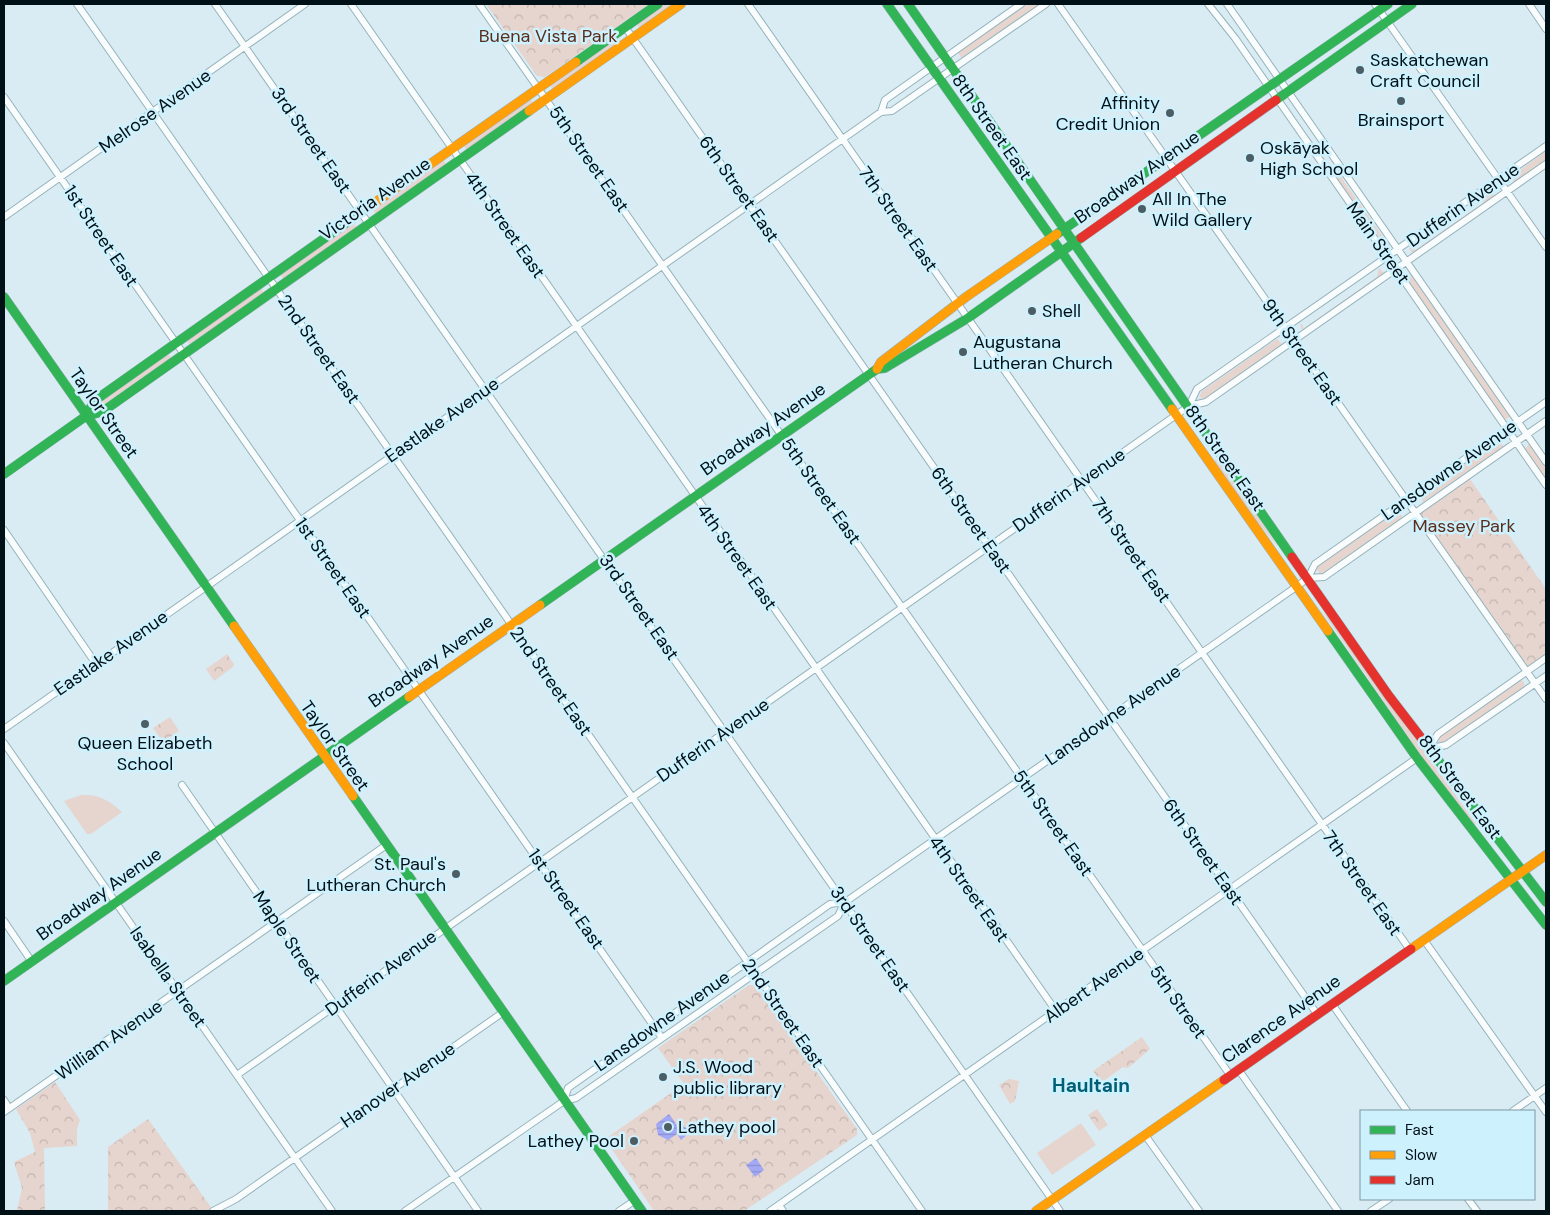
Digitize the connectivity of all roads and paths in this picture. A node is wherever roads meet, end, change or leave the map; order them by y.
1 (77, 4) edge
2 (215, 4) edge
3 (305, 4) edge
4 (351, 4) edge
5 (479, 4) edge
6 (658, 4) edge
7 (681, 4) edge
8 (748, 4) edge
9 (886, 4) edge
10 (908, 4) edge
11 (1021, 4) edge
12 (1046, 4) edge
13 (1058, 4) edge
14 (1208, 4) edge
15 (1227, 4) edge
16 (1388, 4) edge
17 (1412, 4) edge
18 (1529, 4) edge
19 (1377, 7) edge
20 (1387, 21) junction
21 (625, 27) junction
22 (1546, 29) edge
23 (633, 38) junction
24 (245, 47) junction
25 (945, 57) junction
26 (931, 68) junction
27 (953, 68) junction
28 (939, 78) junction
29 (1280, 79) junction
30 (1269, 87) junction
31 (539, 88) junction
32 (1288, 91) junction
33 (4, 97) edge
34 (546, 98) junction
35 (1277, 99) junction
36 (153, 112) junction
37 (881, 112) junction
38 (842, 139) junction
39 (1546, 146) edge
40 (452, 150) junction
41 (1166, 158) junction
42 (460, 160) junction
43 (1546, 164) edge
44 (1175, 170) junction
45 (61, 178) junction
46 (1498, 180) junction
47 (1507, 192) junction
48 (750, 203) junction
49 (362, 212) junction
50 (4, 217) edge
51 (370, 223) junction
52 (1066, 229) junction
53 (1051, 239) junction
54 (1074, 241) junction
55 (1546, 247) edge
56 (1398, 250) junction
57 (1060, 251) junction
58 (1388, 257) junction
59 (1407, 262) junction
60 (663, 265) junction
61 (1396, 270) junction
62 (269, 278) junction
63 (276, 289) junction
64 (4, 297) edge
65 (957, 304) junction
66 (968, 318) junction
67 (575, 326) junction
68 (1285, 328) junction
69 (1294, 341) junction
70 (176, 344) junction
71 (184, 355) junction
72 (873, 372) junction
73 (486, 389) junction
74 (1546, 402) edge
75 (1189, 406) junction
76 (86, 416) junction
77 (1176, 416) junction
78 (1518, 421) junction
79 (1546, 421) edge
80 (1507, 430) junction
81 (1528, 435) junction
82 (782, 436) junction
83 (1516, 442) junction
84 (392, 454) junction
85 (1546, 462) edge
86 (4, 474) edge
87 (1083, 481) junction
88 (1546, 485) edge
89 (695, 497) junction
90 (1406, 500) junction
91 (1415, 513) junction
92 (300, 520) junction
93 (4, 530) edge
94 (990, 546) junction
95 (605, 559) junction
96 (1308, 578) junction
97 (204, 587) junction
98 (1296, 588) junction
99 (902, 608) junction
100 (512, 624) junction
101 (1202, 652) junction
102 (1546, 658) edge
103 (96, 664) junction
104 (815, 668) junction
105 (1527, 671) junction
106 (1546, 676) edge
107 (1535, 683) junction
108 (418, 689) junction
109 (1546, 699) edge
110 (1109, 718) junction
111 (4, 729) edge
112 (725, 732) junction
113 (4, 743) edge
114 (1428, 749) junction
115 (323, 757) junction
116 (1417, 758) junction
117 (1022, 779) junction
118 (182, 784) dead end
119 (632, 796) junction
120 (1322, 826) junction
121 (216, 833) junction
122 (935, 840) junction
123 (386, 846) junction
124 (1546, 855) edge
125 (539, 862) junction
126 (1522, 872) junction
127 (1510, 880) junction
128 (1229, 889) junction
129 (845, 902) junction
130 (1546, 902) edge
131 (116, 903) junction
132 (1110, 905) joint
133 (4, 921) edge
134 (277, 922) junction
135 (1546, 925) edge
136 (443, 928) junction
137 (1424, 940) junction
138 (1410, 950) junction
139 (1142, 951) junction
140 (32, 962) junction
141 (748, 962) junction
142 (755, 974) junction
143 (4, 981) edge
144 (178, 991) junction
145 (1332, 1004) junction
146 (334, 1006) junction
147 (1056, 1011) junction
148 (502, 1012) junction
149 (1317, 1014) junction
150 (654, 1027) junction
151 (662, 1038) junction
152 (1238, 1069) junction
153 (965, 1074) junction
154 (237, 1075) junction
155 (1230, 1075) junction
156 (1546, 1088) edge
157 (393, 1089) junction
158 (1535, 1096) junction
159 (4, 1100) edge
160 (564, 1101) junction
161 (7, 1110) edge
162 (1406, 1110) edge
163 (1514, 1110) edge
164 (1546, 1112) edge
165 (1145, 1135) junction
166 (872, 1139) junction
167 (294, 1158) junction
168 (454, 1177) junction
169 (1052, 1200) junction
170 (1388, 1200) edge
171 (1469, 1200) edge
172 (634, 1201) junction
173 (779, 1205) junction
174 (212, 1211) edge
175 (332, 1211) edge
176 (405, 1211) edge
177 (478, 1211) edge
178 (619, 1211) edge
179 (642, 1211) edge
180 (770, 1211) edge
181 (784, 1211) edge
182 (922, 1211) edge
183 (1036, 1211) edge
184 (1060, 1211) edge
185 (1199, 1211) edge
186 (1338, 1211) edge
187 (1372, 1211) edge
188 (1477, 1211) edge

1 - 36 street, 2nd Street East
2 - 24 street, 3rd Street East
3 - 24 street, Melrose Avenue
4 - 40 street, 4th Street East
5 - 31 street, 5th Street East
6 - 21 main road, Victoria Avenue
7 - 23 main road, Victoria Avenue
8 - 38 street, 7th Street East
9 - 26 main road, 8th Street East
10 - 25 main road, 8th Street East
11 - 25 street, Eastlake Avenue
12 - 27 street, Eastlake Avenue
13 - 41 street, 9th Street East
14 - 30 street, Main Street
15 - 29 street, Main Street
16 - 19 main road, Broadway Avenue
17 - 20 main road, Broadway Avenue
18 - 22 street
19 - 20 street
19 - 29 main road, Broadway Avenue
20 - 32 main road, Broadway Avenue
20 - 46 street
21 - 23 street, 6th Street East
21 - 31 main road, Victoria Avenue
23 - 34 main road, Victoria Avenue
23 - 48 street, 6th Street East
24 - 36 street, Melrose Avenue
24 - 49 street, 3rd Street East
25 - 26 street, Eastlake Avenue
25 - 27 main road, 8th Street East
26 - 28 main road, 8th Street East
26 - 37 street, Eastlake Avenue
27 - 28 street, Eastlake Avenue
27 - 52 main road, 8th Street East
28 - 37 street, Eastlake Avenue
28 - 53 main road, 8th Street East
29 - 30 main road, Broadway Avenue
29 - 32 street, Main Street
30 - 35 street, Main Street
30 - 41 main road, Broadway Avenue
31 - 34 street, 5th Street East
31 - 40 main road, Victoria Avenue
32 - 35 main road, Broadway Avenue
32 - 56 street, Main Street
33 - 45 street, 1st Street East
34 - 42 main road, Victoria Avenue
34 - 60 street, 5th Street East
35 - 44 main road, Broadway Avenue
35 - 58 street, Main Street
36 - 45 street, Melrose Avenue
36 - 62 street, 2nd Street East
37 - 38 street, Eastlake Avenue
38 - 48 street, Eastlake Avenue
38 - 65 street, 7th Street East
39 - 46 street, Dufferin Avenue
40 - 42 street, 4th Street East
40 - 49 main road, Victoria Avenue
41 - 44 street, 9th Street East
41 - 52 main road, Broadway Avenue
42 - 51 main road, Victoria Avenue
42 - 67 street, 4th Street East
43 - 47 street, Dufferin Avenue
44 - 54 main road, Broadway Avenue
44 - 68 street, 9th Street East
45 - 50 street, Melrose Avenue
45 - 70 street, 1st Street East
46 - 47 street
46 - 56 street, Dufferin Avenue
47 - 55 street
47 - 59 street, Dufferin Avenue
48 - 60 street, Eastlake Avenue
48 - 72 street, 6th Street East
49 - 51 street, 3rd Street East
49 - 62 main road, Victoria Avenue
51 - 63 main road, Victoria Avenue
51 - 73 street, 3rd Street East
52 - 53 main road, Broadway Avenue
52 - 54 main road, 8th Street East
53 - 57 main road, 8th Street East
53 - 65 main road, Broadway Avenue
54 - 57 main road, Broadway Avenue
54 - 75 main road, 8th Street East
56 - 58 street, Dufferin Avenue
56 - 59 street, Main Street
57 - 66 main road, Broadway Avenue
57 - 77 main road, 8th Street East
58 - 61 street, Main Street
58 - 68 street, Dufferin Avenue
59 - 61 street, Dufferin Avenue
59 - 78 street, Main Street
60 - 67 street, Eastlake Avenue
60 - 82 street, 5th Street East
61 - 69 street, Dufferin Avenue
61 - 80 street, Main Street
62 - 63 street, 2nd Street East
62 - 70 main road, Victoria Avenue
63 - 71 main road, Victoria Avenue
63 - 84 street, 2nd Street East
64 - 76 main road, Taylor Street
65 - 66 street, 7th Street East
65 - 72 main road, Broadway Avenue
66 - 72 main road, Broadway Avenue
66 - 87 street, 7th Street East
67 - 73 street, Eastlake Avenue
67 - 89 street, 4th Street East
68 - 69 street, 9th Street East
68 - 75 street, Dufferin Avenue
69 - 75 street, Dufferin Avenue
69 - 90 street, 9th Street East
70 - 71 street, 1st Street East
70 - 76 main road, Victoria Avenue
71 - 76 main road, Victoria Avenue
71 - 92 street, 1st Street East
72 - 82 main road, Broadway Avenue
72 - 94 street, 6th Street East
73 - 84 street, Eastlake Avenue
73 - 95 street, 3rd Street East
74 - 78 street, Lansdowne Avenue
75 - 77 street, Dufferin Avenue
75 - 96 main road, 8th Street East
76 - 86 main road, Victoria Avenue
76 - 97 main road, Taylor Street
77 - 87 street, Dufferin Avenue
77 - 98 main road, 8th Street East
78 - 80 street, Lansdowne Avenue
78 - 81 street, Main Street
79 - 81 street, Lansdowne Avenue
80 - 83 street, Main Street
80 - 90 street, Lansdowne Avenue
81 - 83 street, Lansdowne Avenue
81 - 85 street, Main Street
82 - 89 main road, Broadway Avenue
82 - 99 street, 5th Street East
83 - 88 street, Main Street
83 - 91 street, Lansdowne Avenue
84 - 92 street, Eastlake Avenue
84 - 100 street, 2nd Street East
87 - 94 street, Dufferin Avenue
87 - 101 street, 7th Street East
89 - 95 main road, Broadway Avenue
89 - 104 street, 4th Street East
90 - 91 street, 9th Street East
90 - 96 street, Lansdowne Avenue
91 - 96 street, Lansdowne Avenue
91 - 105 street, 9th Street East
92 - 97 street, Eastlake Avenue
92 - 108 street, 1st Street East
93 - 103 street
94 - 99 street, Dufferin Avenue
94 - 110 street, 6th Street East
95 - 100 main road, Broadway Avenue
95 - 112 street, 3rd Street East
96 - 98 street, Lansdowne Avenue
96 - 114 main road, 8th Street East
97 - 103 street, Eastlake Avenue
97 - 115 main road, Taylor Street
98 - 101 street, Lansdowne Avenue
98 - 116 main road, 8th Street East
99 - 104 street, Dufferin Avenue
99 - 117 street, 5th Street East
100 - 108 main road, Broadway Avenue
100 - 119 street, 2nd Street East
101 - 110 street, Lansdowne Avenue
101 - 120 street, 7th Street East
102 - 105 street
103 - 111 street, Eastlake Avenue
104 - 112 street, Dufferin Avenue
104 - 122 street, 4th Street East
105 - 107 street, 9th Street East
105 - 114 street
106 - 107 street
107 - 109 street, 9th Street East
107 - 114 street
108 - 115 main road, Broadway Avenue
108 - 125 street, 1st Street East
110 - 117 street, Lansdowne Avenue
110 - 128 street, 6th Street East
112 - 119 street, Dufferin Avenue
112 - 129 street, 3rd Street East
113 - 131 street, Isabella Street
114 - 126 main road, 8th Street East
115 - 121 main road, Broadway Avenue
115 - 123 main road, Taylor Street
116 - 120 street, Albert Avenue
116 - 127 main road, 8th Street East
117 - 122 street, Lansdowne Avenue
117 - 132 street, 5th Street East
118 - 121 street, Maple Street
119 - 125 street, Dufferin Avenue
119 - 141 street, 2nd Street East
120 - 128 street, Albert Avenue
120 - 138 street, 7th Street East
121 - 131 main road, Broadway Avenue
121 - 134 street, Maple Street
122 - 129 street, Lansdowne Avenue
122 - 147 street, 4th Street East
123 - 134 street, William Avenue
123 - 136 main road, Taylor Street
124 - 126 main road, Clarence Avenue
125 - 136 street, Dufferin Avenue
125 - 150 street, 1st Street East
126 - 127 main road, Clarence Avenue
126 - 130 main road, 8th Street East
127 - 135 main road, 8th Street East
127 - 137 main road, Clarence Avenue
128 - 139 street, Albert Avenue
128 - 149 street, 6th Street East
129 - 141 street, Lansdowne Avenue
129 - 142 street, Lansdowne Avenue
129 - 153 street, 3rd Street East
131 - 140 main road, Broadway Avenue
131 - 144 street, Isabella Street
132 - 139 street, 5th Street
133 - 140 street
134 - 144 street, William Avenue
134 - 146 street, Maple Street
136 - 146 street, Dufferin Avenue
136 - 148 main road, Taylor Street
137 - 138 main road, Clarence Avenue
137 - 158 street, 7th Street East
138 - 145 main road, Clarence Avenue
139 - 147 street, Albert Avenue
139 - 155 street, 5th Street
140 - 143 main road, Broadway Avenue
141 - 142 street, 2nd Street East
141 - 150 street, Lansdowne Avenue
142 - 151 street, Lansdowne Avenue
142 - 166 street, 2nd Street East
144 - 154 street, Isabella Street
144 - 161 street, William Avenue
145 - 149 main road, Clarence Avenue
145 - 162 street
146 - 154 street, Dufferin Avenue
146 - 157 street, Maple Street
147 - 153 street, Albert Avenue
148 - 157 street, Hanover Avenue
148 - 160 main road, Taylor Street
149 - 152 main road, Clarence Avenue
150 - 151 street, 1st Street East
150 - 160 street, Lansdowne Avenue
151 - 160 street, Lansdowne Avenue
152 - 155 main road, Clarence Avenue
152 - 186 street
153 - 166 street, Albert Avenue
153 - 169 street, 3rd Street East
154 - 167 street, Isabella Street
155 - 165 main road, Clarence Avenue
156 - 158 street
157 - 167 street, Hanover Avenue
157 - 168 street, Maple Street
158 - 163 street
158 - 164 street, 7th Street East
159 - 161 street
160 - 168 street, Lansdowne Avenue
160 - 172 main road, Taylor Street
165 - 169 main road, Clarence Avenue
165 - 185 street
166 - 173 street, Albert Avenue
166 - 182 street, 2nd Street East
167 - 174 street, Hanover Avenue
167 - 175 street, Isabella Street
168 - 176 street, Lansdowne Avenue
168 - 177 street, Maple Street
169 - 183 main road, Clarence Avenue
169 - 184 street, 3rd Street East
170 - 187 street
171 - 188 street
172 - 178 street
172 - 179 main road, Taylor Street
173 - 180 street, Albert Avenue
173 - 181 street

